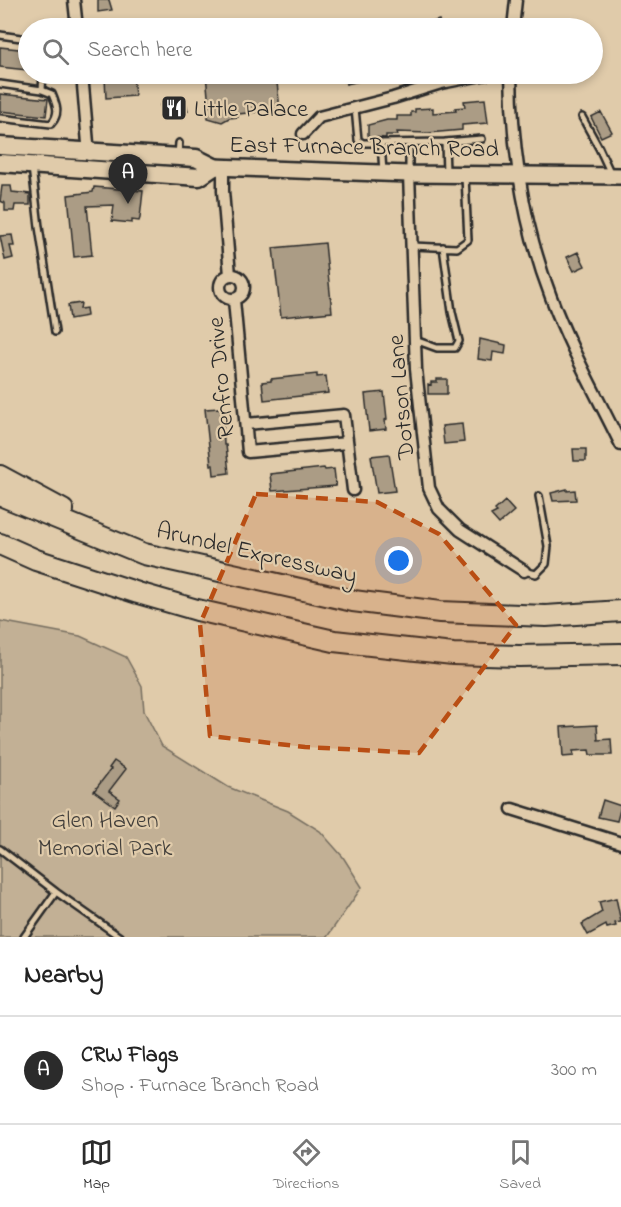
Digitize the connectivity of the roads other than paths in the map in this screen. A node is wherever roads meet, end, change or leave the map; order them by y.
1 (74, 0) edge
2 (514, 1) edge
3 (76, 18) edge
4 (513, 18) edge
5 (0, 35) edge
6 (18, 38) edge
7 (40, 84) edge
8 (83, 84) edge
9 (438, 84) edge
10 (512, 84) edge
11 (2, 85) edge
12 (21, 87) junction
13 (38, 89) junction
14 (4, 94) dead end
15 (19, 96) dead end
16 (35, 98) dead end
17 (355, 107) junction
18 (18, 113) dead end
19 (34, 115) dead end
20 (1, 116) edge
21 (582, 117) dead end
22 (17, 120) junction
23 (34, 122) junction
24 (303, 134) dead end
25 (482, 139) dead end
26 (409, 142) junction
27 (445, 142) junction
28 (381, 143) junction
29 (0, 146) edge
30 (89, 151) junction
31 (0, 163) edge
32 (32, 166) junction
33 (219, 167) junction
34 (90, 170) junction
35 (383, 173) junction
36 (409, 174) junction
37 (446, 174) junction
38 (465, 174) junction
39 (519, 174) junction
40 (616, 176) edge
41 (412, 246) junction
42 (443, 247) junction
43 (230, 275) junction
44 (234, 300) junction
45 (55, 332) dead end
46 (415, 340) junction
47 (246, 424) junction
48 (347, 443) junction
49 (621, 445) edge
50 (0, 476) edge
51 (353, 490) dead end
52 (0, 495) edge
53 (539, 496) dead end
54 (0, 544) edge
55 (144, 554) junction
56 (524, 571) joint
57 (621, 611) edge
58 (621, 654) edge
59 (512, 809) dead end
60 (621, 843) edge
61 (0, 849) edge
62 (56, 892) junction
63 (24, 937) edge
64 (120, 937) edge

1 - 3 street
2 - 4 street
5 - 6 lane
7 - 13 lane
8 - 30 street
9 - 17 street
10 - 39 street
11 - 12 lane
11 - 14 lane
12 - 13 lane
12 - 15 lane
13 - 16 lane
13 - 23 lane
17 - 24 street
17 - 28 lane
18 - 22 lane
19 - 23 lane
20 - 22 lane
21 - 40 lane
22 - 23 lane
25 - 27 lane
26 - 27 lane
26 - 28 lane
26 - 36 lane
27 - 37 lane
28 - 35 lane
29 - 30 main road, East Furnace Branch Road
30 - 33 main road, East Furnace Branch Road
30 - 34 street
31 - 32 main road
32 - 34 main road
32 - 45 lane
33 - 34 main road
33 - 35 main road, East Furnace Branch Road
33 - 43 street, Renfro Drive
35 - 36 main road, East Furnace Branch Road
36 - 37 main road, East Furnace Branch Road
36 - 41 street, Dotson Lane
37 - 38 main road, East Furnace Branch Road
38 - 39 main road, East Furnace Branch Road
38 - 42 lane
39 - 40 main road, East Furnace Branch Road
39 - 49 street
41 - 42 lane
41 - 46 street, Dotson Lane
42 - 46 lane
43 - 44 street, Renfro Drive
43 - 44 street, Renfro Drive
44 - 47 street, Renfro Drive
46 - 56 street, Dotson Lane
47 - 48 street
47 - 48 street, Renfro Drive
48 - 51 street
50 - 55 highway
52 - 55 highway, Arundel Expressway
53 - 56 lane
54 - 58 highway
55 - 57 highway, Arundel Expressway
59 - 60 street
61 - 62 lane
62 - 63 lane
62 - 64 lane

